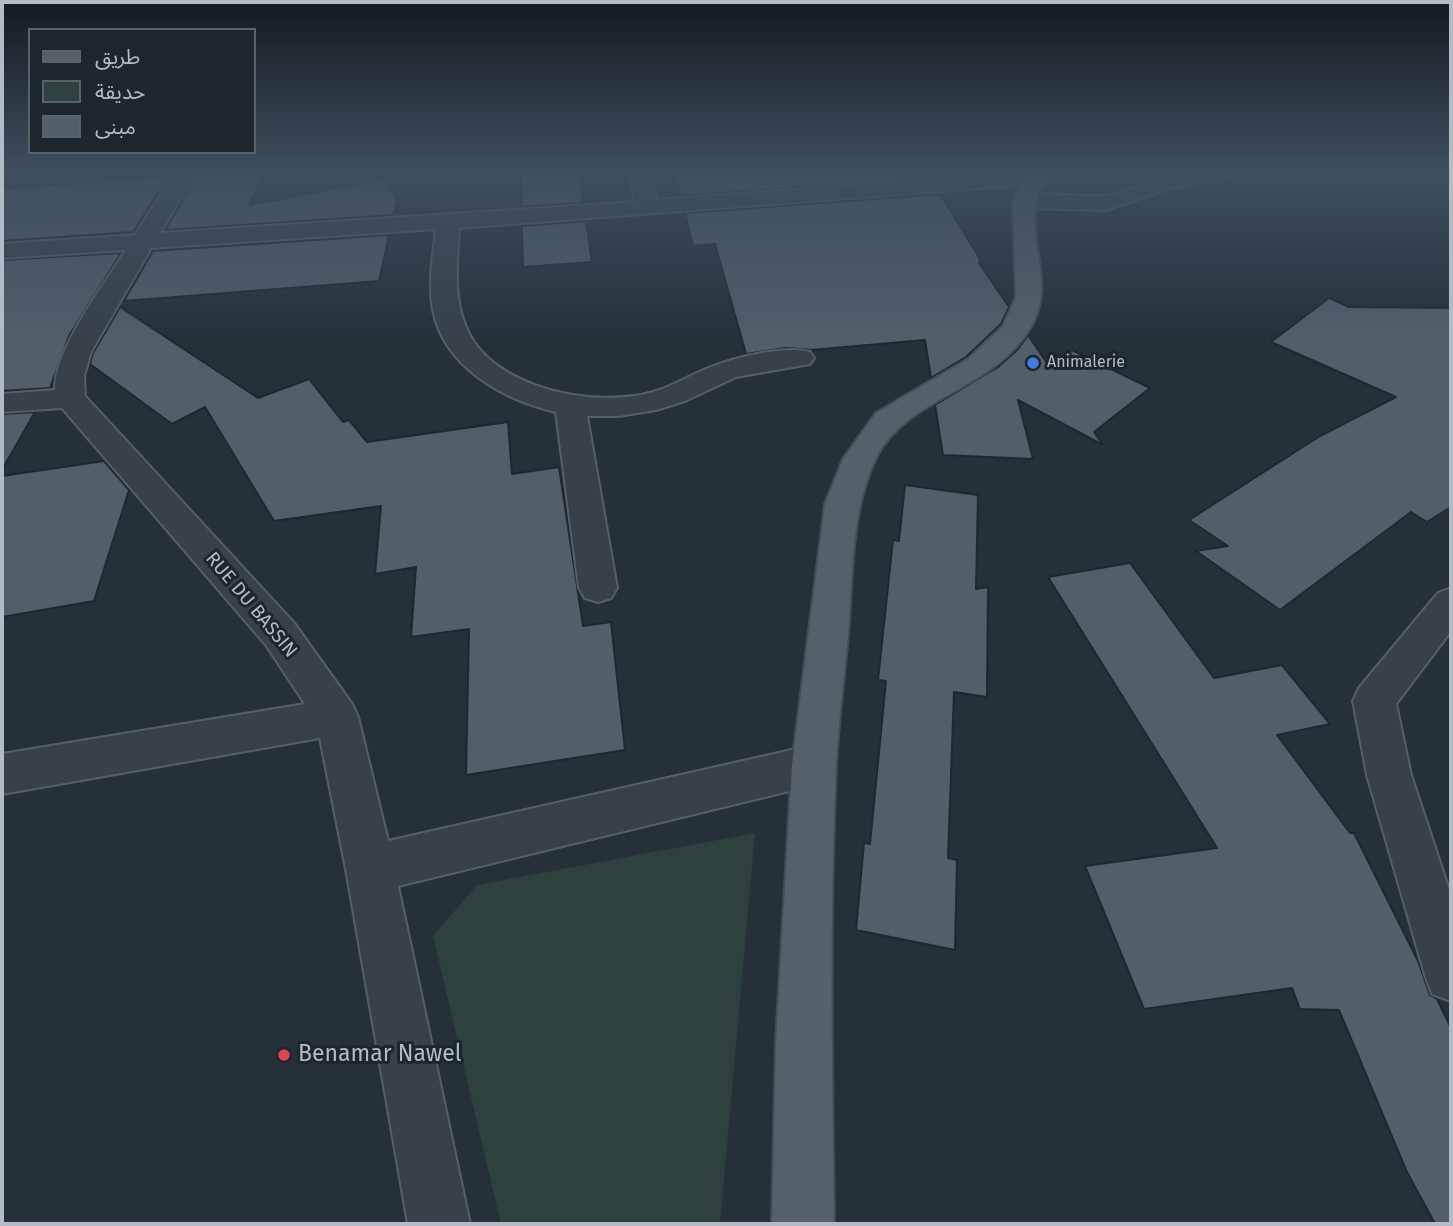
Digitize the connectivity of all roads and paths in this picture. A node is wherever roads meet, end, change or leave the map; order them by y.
1 (149, 229) edge
2 (327, 229) edge
3 (447, 229) edge
4 (1023, 229) edge
5 (141, 242) junction
6 (2, 251) edge
7 (800, 358) dead end
8 (70, 398) junction
9 (2, 403) edge
10 (570, 406) junction
11 (598, 588) dead end
12 (1451, 603) edge
13 (337, 717) junction
14 (814, 765) junction
15 (2, 774) edge
16 (370, 869) junction
17 (1451, 975) edge
18 (439, 1224) edge
19 (803, 1224) edge

1 - 5 street
2 - 5 street
3 - 10 street
4 - 14 main road
5 - 6 street
5 - 8 street
7 - 10 street
8 - 9 street
8 - 13 street, RUE DU BASSIN
10 - 11 street
12 - 17 street
13 - 15 street
13 - 16 street, RUE DU BASSIN
14 - 16 street
14 - 19 main road
16 - 18 street, RUE DU BASSIN

